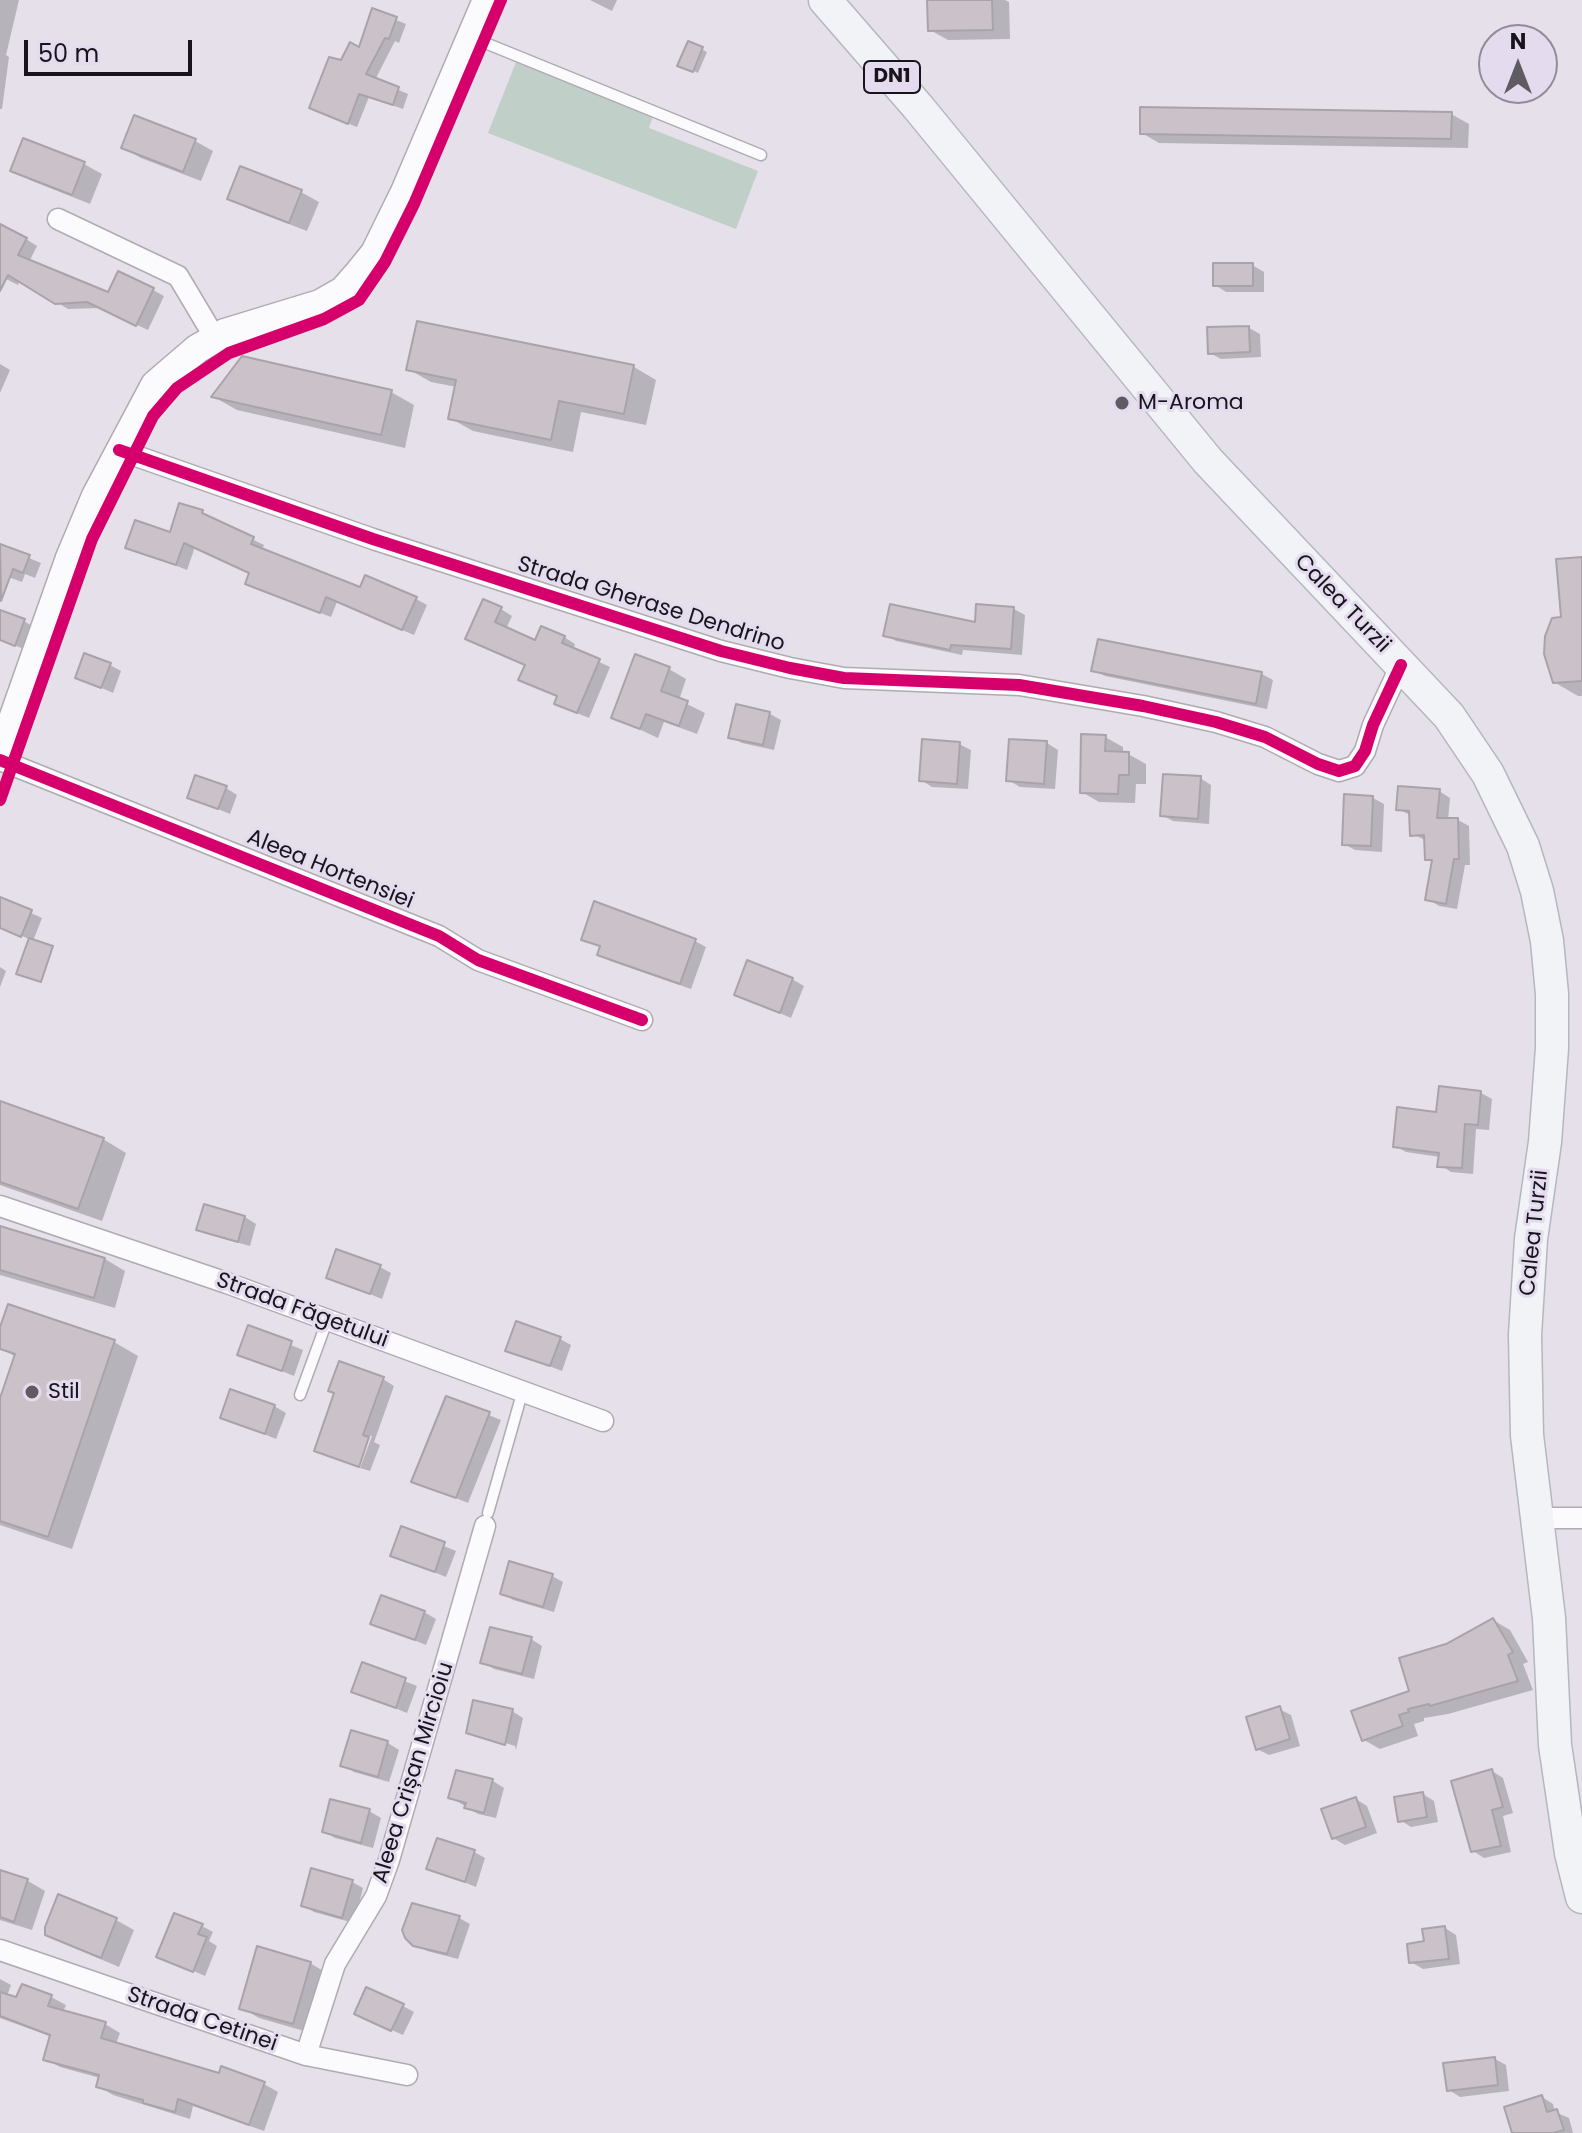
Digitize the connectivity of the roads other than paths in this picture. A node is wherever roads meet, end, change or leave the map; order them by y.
1 (487, 0) edge
2 (825, 0) edge
3 (471, 38) junction
4 (761, 155) dead end
5 (58, 219) dead end
6 (215, 338) junction
7 (119, 450) junction
8 (1401, 665) junction
9 (0, 758) edge
10 (642, 1020) dead end
11 (0, 1206) edge
12 (327, 1321) junction
13 (523, 1390) junction
14 (300, 1395) dead end
15 (603, 1421) dead end
16 (1536, 1518) junction
17 (1582, 1518) edge
18 (486, 1520) joint
19 (1549, 1618) junction
20 (1582, 1777) edge
21 (1582, 1897) edge
22 (0, 1950) edge
23 (306, 2055) junction
24 (407, 2075) dead end

1 - 3 main road
2 - 8 main road, Calea Turzii / DN1
3 - 4 lane
3 - 6 main road
5 - 6 street
6 - 7 main road
7 - 8 street, Strada Gherase Dendrino
7 - 9 main road
8 - 16 main road, Calea Turzii / DN1
9 - 10 street, Aleea Hortensiei
11 - 12 street, Strada Făgetului
12 - 13 street, Strada Făgetului
12 - 14 lane
13 - 15 street, Strada Făgetului
13 - 18 lane
16 - 17 street
16 - 19 main road, Calea Turzii / DN1
18 - 23 street, Aleea Crișan Mircioiu
19 - 20 main road, Calea Turzii / DN1
19 - 21 main road, Calea Turzii / DN1
22 - 23 street, Strada Cetinei
23 - 24 street, Strada Cetinei

